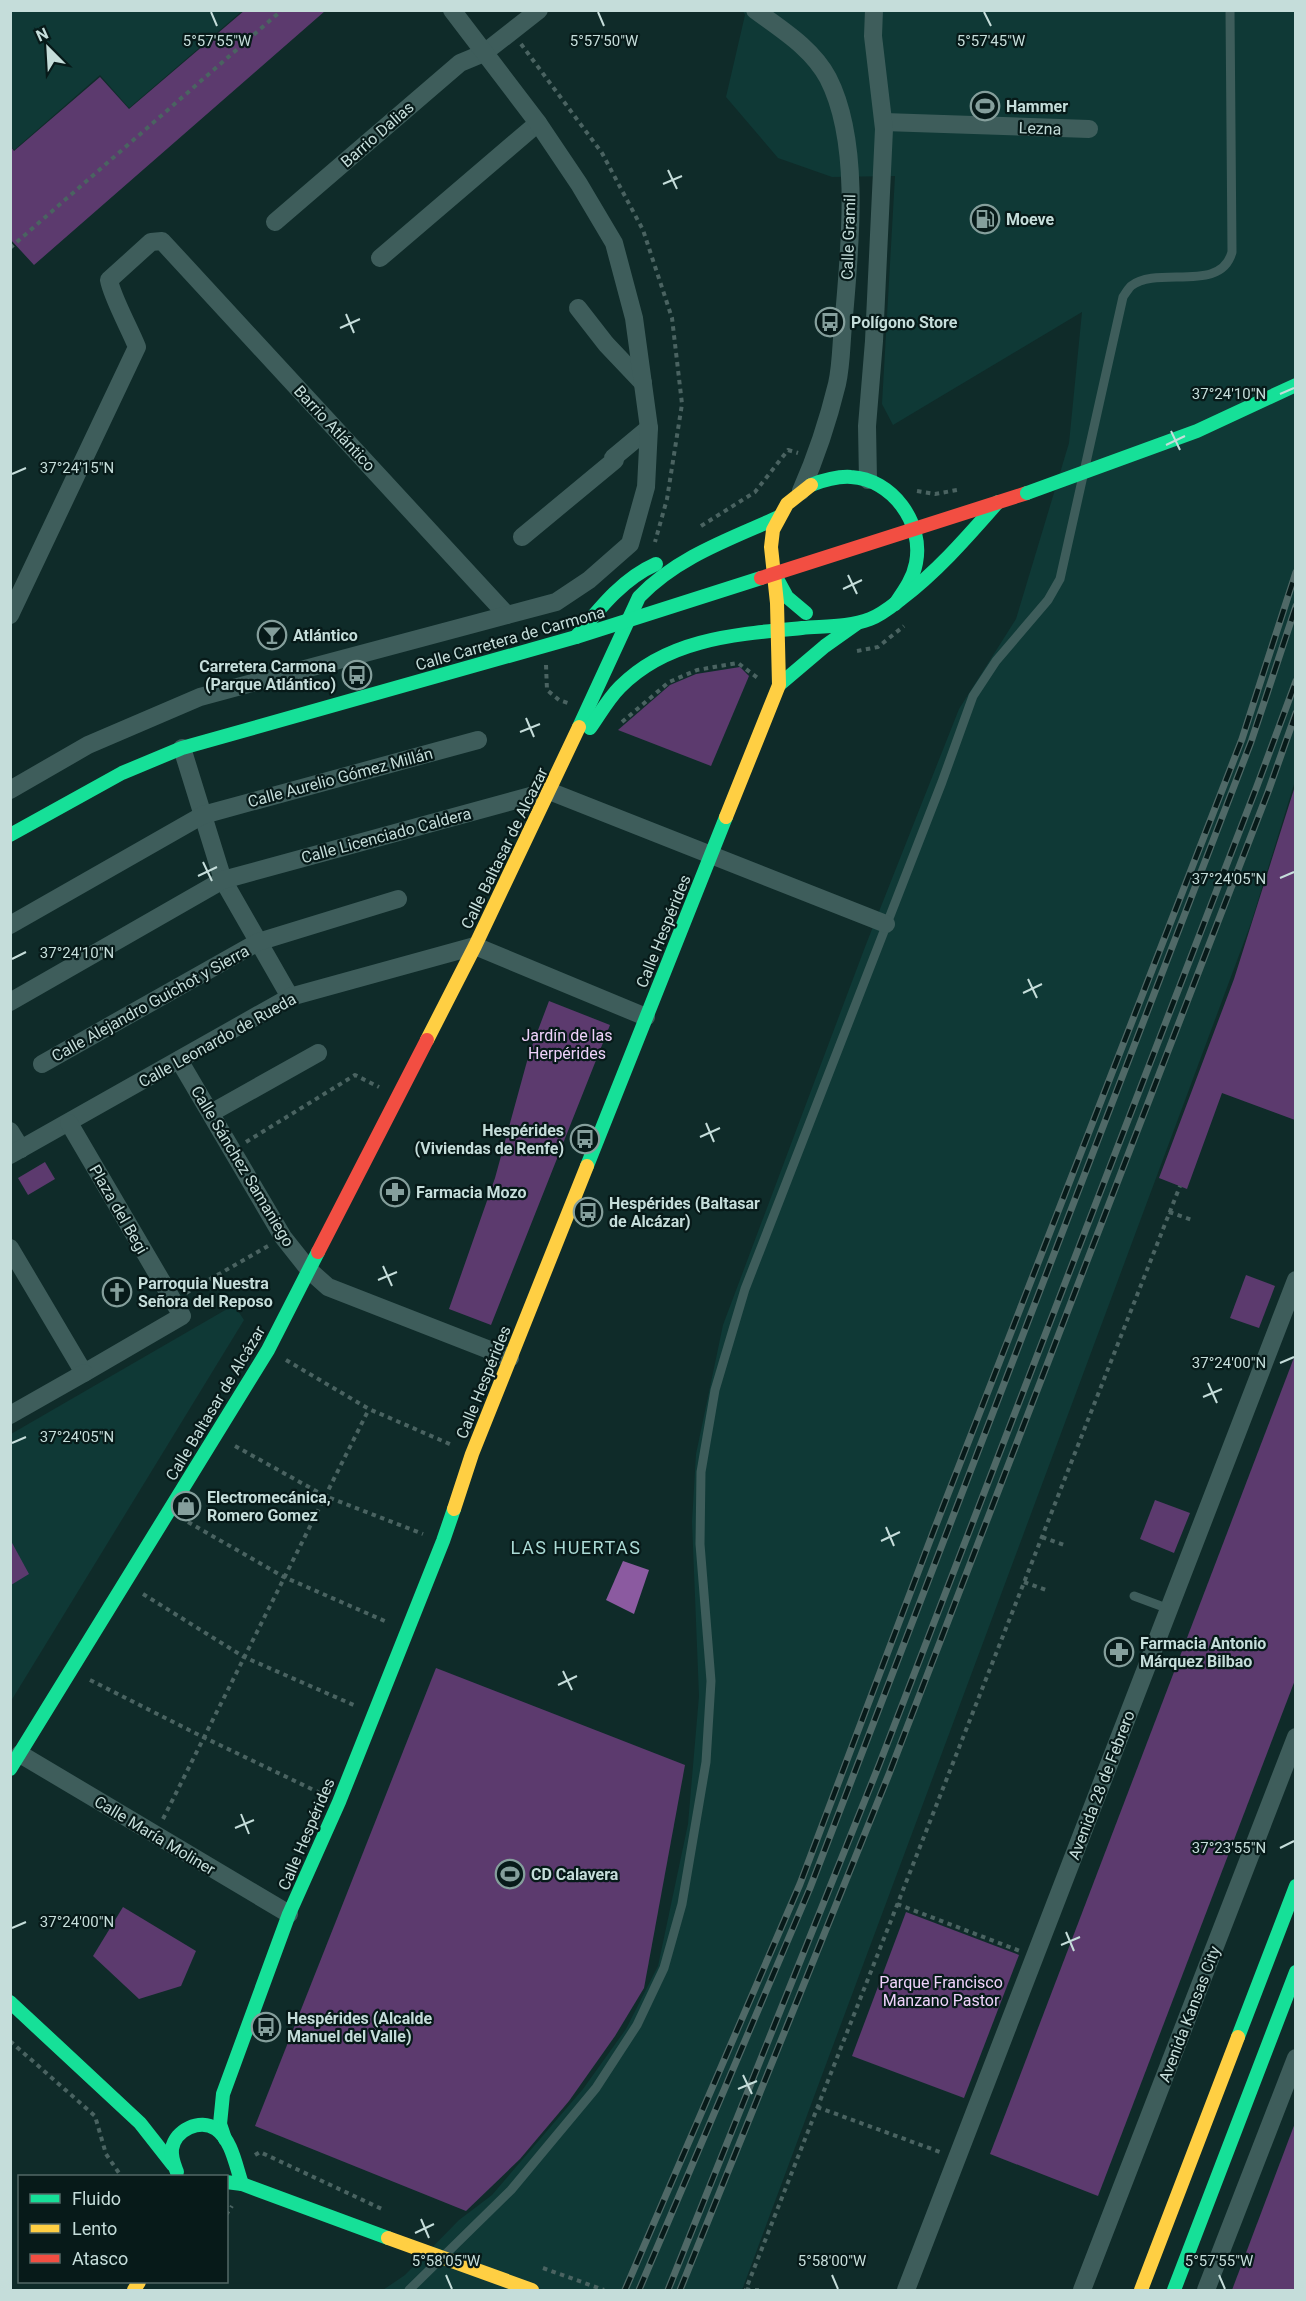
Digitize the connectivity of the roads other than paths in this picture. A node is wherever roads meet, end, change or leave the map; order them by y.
1 (452, 10) edge
2 (539, 10) edge
3 (755, 10) edge
4 (874, 10) edge
5 (1230, 10) edge
6 (484, 52) junction
7 (884, 122) junction
8 (538, 123) junction
9 (1089, 129) dead end
10 (275, 222) dead end
11 (380, 258) dead end
12 (578, 308) dead end
13 (643, 383) junction
14 (1296, 385) edge
15 (649, 428) junction
16 (868, 480) junction
17 (801, 492) junction
18 (899, 501) junction
19 (992, 504) junction
20 (779, 517) junction
21 (915, 530) junction
22 (522, 537) dead end
23 (630, 544) junction
24 (711, 548) junction
25 (651, 566) junction
26 (775, 575) junction
27 (723, 592) junction
28 (744, 597) dead end
29 (770, 604) junction
30 (895, 604) junction
31 (806, 613) junction
32 (10, 615) edge
33 (507, 615) junction
34 (627, 622) junction
35 (858, 622) junction
36 (777, 631) junction
37 (730, 636) junction
38 (576, 637) junction
39 (779, 685) junction
40 (478, 740) dead end
41 (182, 748) junction
42 (562, 764) junction
43 (13, 782) edge
44 (549, 791) junction
45 (203, 815) junction
46 (10, 835) edge
47 (710, 856) junction
48 (223, 880) junction
49 (398, 899) dead end
50 (886, 924) junction
51 (10, 925) edge
52 (258, 942) junction
53 (475, 946) junction
54 (290, 997) junction
55 (10, 1002) edge
56 (646, 1017) junction
57 (318, 1053) dead end
58 (179, 1060) junction
59 (42, 1064) dead end
60 (210, 1113) junction
61 (69, 1123) junction
62 (10, 1131) edge
63 (16, 1152) edge
64 (10, 1248) edge
65 (310, 1271) junction
66 (1296, 1280) edge
67 (510, 1358) junction
68 (84, 1373) junction
69 (10, 1415) edge
70 (1134, 1596) dead end
71 (1169, 1609) junction
72 (1296, 1737) edge
73 (15, 1761) edge
74 (1296, 1886) edge
75 (290, 1914) junction
76 (1296, 1972) edge
77 (10, 2002) edge
78 (1296, 2058) edge
79 (223, 2094) junction
80 (140, 2123) junction
81 (188, 2128) junction
82 (227, 2144) junction
83 (178, 2173) edge
84 (219, 2175) edge
85 (228, 2182) edge
86 (242, 2184) junction
87 (408, 2290) edge
88 (532, 2290) edge
89 (906, 2290) edge
90 (1082, 2290) edge
91 (1141, 2290) edge
92 (1174, 2290) edge
93 (1206, 2290) edge

1 - 6 street
2 - 6 street, Barrio Dalias
3 - 17 street, Calle Gramil
4 - 7 street, Calle Gramil
5 - 50 lane
6 - 8 street
6 - 10 street, Barrio Dalias
7 - 9 street, Lezna
7 - 16 street, Calle Gramil
8 - 11 street
8 - 13 street
12 - 13 street
13 - 15 street
14 - 19 main road, Calle Carretera de Carmona, bridge
15 - 22 street
15 - 23 street
16 - 17 main road
16 - 18 main road
17 - 20 main road
18 - 19 main road
18 - 21 main road
19 - 21 main road, Calle Carretera de Carmona
19 - 30 main road
20 - 24 main road
20 - 26 main road
21 - 26 main road, Calle Carretera de Carmona
21 - 30 main road
23 - 25 street
23 - 33 street
24 - 25 main road
24 - 34 main road
25 - 38 main road
26 - 27 main road, Calle Carretera de Carmona
26 - 29 main road
26 - 31 main road
27 - 28 main road
27 - 34 main road, Calle Carretera de Carmona
29 - 31 main road
29 - 36 main road
30 - 35 main road
31 - 35 main road
32 - 33 street, Barrio Atlántico
33 - 43 street
34 - 38 main road, Calle Carretera de Carmona
34 - 42 main road
35 - 36 main road
35 - 39 main road
36 - 37 main road
36 - 39 main road
37 - 39 main road
37 - 42 main road
38 - 41 main road, Calle Carretera de Carmona
39 - 47 main road, Calle Hespérides
40 - 45 street, Calle Aurelio Gómez Millán
41 - 45 street
41 - 46 main road, Calle Carretera de Carmona
42 - 44 main road, Calle Baltasar de Alcazar
44 - 47 street
44 - 48 street, Calle Licenciado Caldera
44 - 53 main road, Calle Baltasar de Alcazar
45 - 48 street
45 - 51 street, Calle Aurelio Gómez Millán
47 - 50 street
47 - 56 main road, Calle Hespérides
48 - 52 street
48 - 55 street, Calle Licenciado Caldera
49 - 52 street, Calle Alejandro Guichot y Sierra
50 - 87 lane
52 - 54 street
52 - 59 street, Calle Alejandro Guichot y Sierra
53 - 54 street, Calle Leonardo de Rueda
53 - 56 street
53 - 65 main road, Calle Baltasar de Alcázar
54 - 58 street, Calle Leonardo de Rueda
56 - 67 main road, Calle Hespérides
57 - 60 street
58 - 60 street, Calle Sánchez Samaniego
58 - 61 street, Calle Leonardo de Rueda
60 - 65 street, Calle Sánchez Samaniego
61 - 63 street
61 - 68 street, Plaza del Begi
62 - 63 street
64 - 68 street
65 - 67 street, Calle Sánchez Samaniego
65 - 73 main road, Calle Baltasar de Alcázar
66 - 71 street, Avenida 28 de Febrero
67 - 75 main road, Calle Hespérides
68 - 69 street
70 - 71 lane
71 - 89 street, Avenida 28 de Febrero
72 - 90 street, Avenida Kansas City
73 - 75 street, Calle María Moliner
74 - 91 main road
75 - 79 main road, Calle Hespérides
76 - 92 main road
77 - 80 main road
78 - 93 street
79 - 81 main road, Calle Hespérides
79 - 82 main road, Calle Hespérides
80 - 81 main road
80 - 83 main road
81 - 82 main road
81 - 83 main road, Calle Hespérides
82 - 84 main road
82 - 86 main road, Calle Hespérides
85 - 86 main road
86 - 88 main road, bridge

